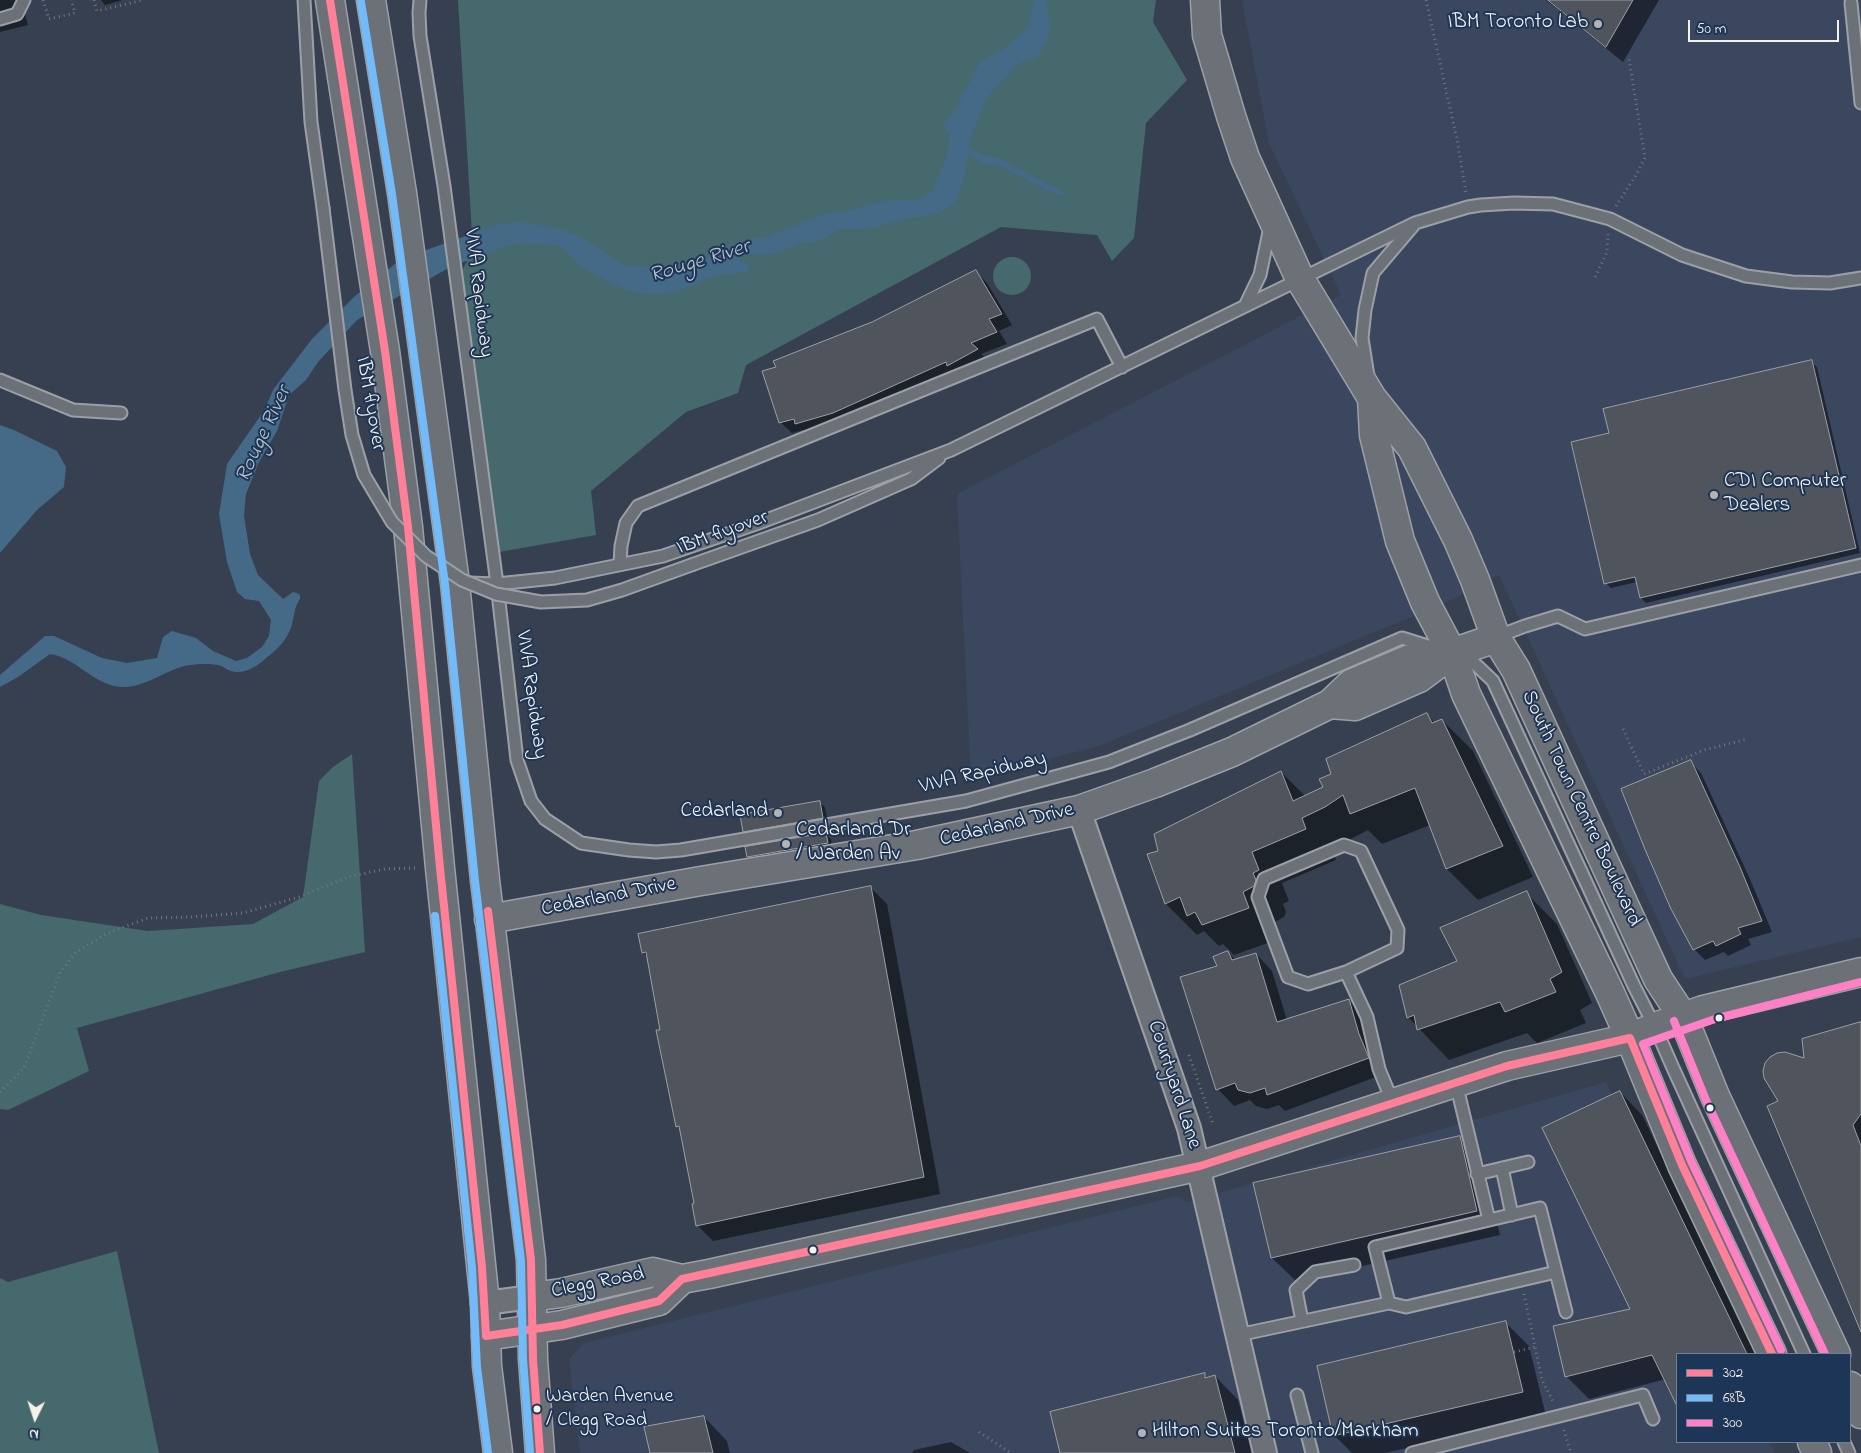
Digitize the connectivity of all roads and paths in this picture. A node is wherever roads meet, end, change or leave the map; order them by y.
1 (24, 0) edge
2 (44, 0) edge
3 (71, 0) edge
4 (94, 0) edge
5 (143, 0) edge
6 (304, 0) edge
7 (330, 0) edge
8 (371, 0) edge
9 (420, 0) edge
10 (1205, 0) edge
11 (1426, 0) edge
12 (1849, 1) edge
13 (0, 18) edge
14 (1630, 59) dead end
15 (1861, 103) edge
16 (1468, 207) junction
17 (1272, 218) junction
18 (1610, 219) junction
19 (1415, 222) junction
20 (1595, 277) dead end
21 (1861, 278) edge
22 (1300, 279) junction
23 (1244, 306) junction
24 (1122, 367) junction
25 (0, 380) edge
26 (1372, 398) junction
27 (121, 413) dead end
28 (951, 450) junction
29 (1432, 489) junction
30 (1393, 509) junction
31 (620, 564) junction
32 (1861, 565) edge
33 (455, 583) junction
34 (497, 584) junction
35 (1496, 638) junction
36 (1452, 653) junction
37 (1623, 729) dead end
38 (1748, 739) dead end
39 (1079, 810) junction
40 (440, 868) junction
41 (490, 919) junction
42 (1346, 972) junction
43 (1861, 972) edge
44 (1683, 1017) junction
45 (1655, 1027) junction
46 (1630, 1038) junction
47 (1456, 1083) junction
48 (0, 1092) edge
49 (1393, 1104) junction
50 (1528, 1162) dead end
51 (1200, 1166) junction
52 (1502, 1168) junction
53 (1477, 1174) junction
54 (1512, 1214) junction
55 (1489, 1220) junction
56 (1354, 1264) dead end
57 (1556, 1272) junction
58 (682, 1279) junction
59 (1521, 1281) junction
60 (532, 1296) junction
61 (485, 1303) junction
62 (1389, 1303) junction
63 (1566, 1312) dead end
64 (1302, 1321) junction
65 (532, 1329) junction
66 (1238, 1335) junction
67 (486, 1336) junction
68 (1535, 1348) junction
69 (1514, 1352) dead end
70 (1772, 1353) edge
71 (1804, 1353) edge
72 (1836, 1353) edge
73 (1851, 1389) edge
74 (1296, 1395) dead end
75 (1861, 1414) edge
76 (1560, 1416) junction
77 (1653, 1419) dead end
78 (979, 1432) dead end
79 (498, 1453) edge
80 (540, 1453) edge
81 (1010, 1453) edge
82 (1265, 1453) edge
83 (1312, 1453) edge
84 (1412, 1453) edge
85 (1571, 1453) edge

1 - 13 lane
2 - 3 path
4 - 5 path
6 - 28 lane, IBM flyover, bridge
7 - 40 main road
8 - 33 main road
9 - 34 lane, VIVA Rapidway
10 - 17 main road, South Town Centre Boulevard
11 - 16 path
12 - 15 lane
14 - 18 path
16 - 18 lane
16 - 19 lane
17 - 22 main road, South Town Centre Boulevard
17 - 23 lane
18 - 20 path
18 - 21 lane
19 - 22 lane
19 - 26 lane
22 - 23 lane
22 - 26 main road, South Town Centre Boulevard
23 - 24 lane
24 - 28 lane
24 - 31 lane
25 - 27 lane
26 - 29 main road, South Town Centre Boulevard
26 - 30 main road
28 - 31 lane
29 - 30 main road
29 - 35 main road, South Town Centre Boulevard
30 - 36 main road
31 - 34 lane
32 - 35 lane
33 - 34 lane
33 - 41 main road
34 - 36 lane, VIVA Rapidway
35 - 36 main road, Cedarland Drive
35 - 44 main road, South Town Centre Boulevard
36 - 39 main road, Cedarland Drive
36 - 45 lane, VIVA Rapidway
36 - 46 main road
37 - 38 path
39 - 41 main road, Cedarland Drive
39 - 51 street, Courtyard Lane
40 - 48 path
40 - 61 main road
41 - 60 main road
42 - 42 lane
42 - 49 lane
43 - 44 main road, Clegg Road
44 - 45 main road, Clegg Road
44 - 72 main road, South Town Centre Boulevard
45 - 46 main road, Clegg Road
45 - 71 lane, VIVA Rapidway
46 - 47 main road, Clegg Road
46 - 70 main road
47 - 49 main road, Clegg Road
47 - 53 lane
49 - 51 main road, Clegg Road
50 - 52 lane
51 - 58 main road, Clegg Road
51 - 66 street, Courtyard Lane
52 - 53 lane
52 - 54 lane
53 - 55 lane
54 - 55 lane
54 - 57 lane
55 - 62 lane
56 - 64 lane
57 - 59 lane
57 - 63 lane
58 - 60 main road, Clegg Road
58 - 65 main road, Clegg Road
59 - 62 lane
59 - 68 path
60 - 61 street, Clegg Road
60 - 65 main road
61 - 67 main road
62 - 64 lane
64 - 66 lane
65 - 67 main road, Clegg Road
65 - 80 main road
66 - 82 street, Courtyard Lane
67 - 79 main road
68 - 69 path
68 - 76 path
73 - 75 main road
74 - 83 lane
76 - 77 lane
76 - 84 lane
76 - 85 path
78 - 81 path

